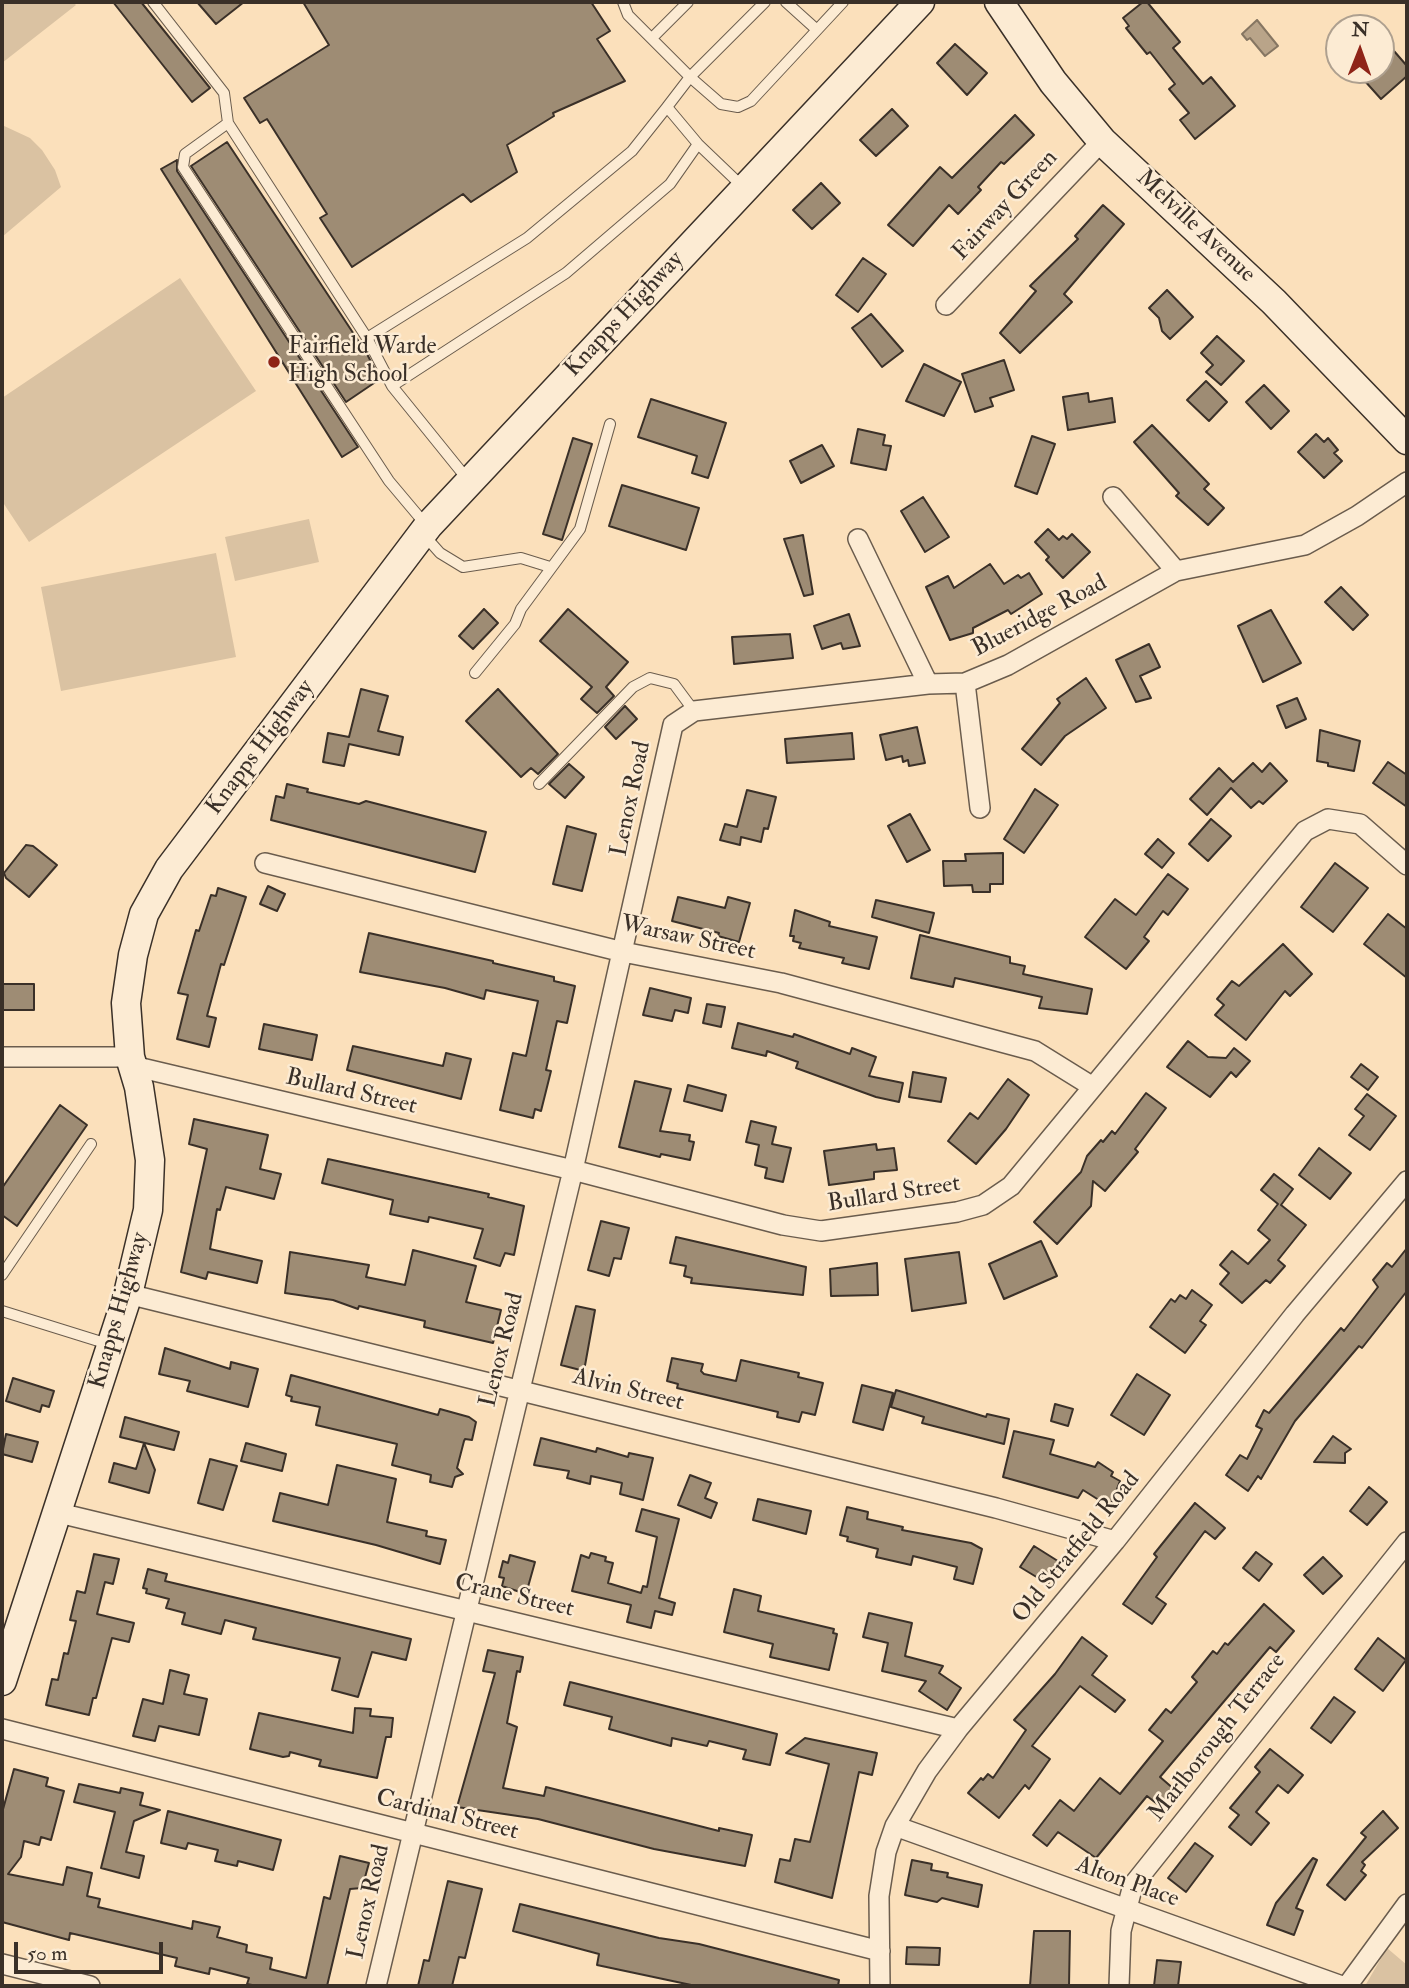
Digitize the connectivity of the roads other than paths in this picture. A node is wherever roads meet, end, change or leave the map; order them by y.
1 (153, 2) edge
2 (623, 2) edge
3 (688, 2) edge
4 (765, 2) edge
5 (786, 2) edge
6 (843, 2) edge
7 (920, 2) edge
8 (999, 2) edge
9 (817, 30) junction
10 (652, 38) junction
11 (690, 77) junction
12 (667, 107) junction
13 (228, 123) junction
14 (1102, 141) junction
15 (698, 145) junction
16 (744, 188) junction
17 (946, 305) dead end
18 (367, 338) junction
19 (392, 387) junction
20 (610, 424) dead end
21 (1407, 440) edge
22 (469, 481) junction
23 (1407, 482) edge
24 (1113, 498) dead end
25 (425, 530) junction
26 (858, 539) dead end
27 (550, 567) junction
28 (1176, 571) junction
29 (475, 673) dead end
30 (965, 683) junction
31 (928, 684) junction
32 (694, 711) junction
33 (673, 725) joint
34 (539, 784) dead end
35 (980, 808) dead end
36 (265, 863) dead end
37 (1407, 865) edge
38 (624, 952) junction
39 (2, 1057) edge
40 (131, 1061) junction
41 (1093, 1087) junction
42 (91, 1144) dead end
43 (573, 1170) junction
44 (1407, 1181) edge
45 (2, 1275) edge
46 (128, 1294) junction
47 (2, 1311) edge
48 (112, 1346) junction
49 (519, 1389) junction
50 (59, 1513) junction
51 (1115, 1541) junction
52 (1407, 1542) edge
53 (467, 1611) junction
54 (2, 1681) edge
55 (2, 1729) edge
56 (958, 1729) junction
57 (895, 1826) junction
58 (412, 1832) junction
59 (1407, 1904) edge
60 (1125, 1908) junction
61 (880, 1951) junction
62 (2, 1964) edge
63 (90, 1986) edge
64 (376, 1986) edge
65 (880, 1986) edge
66 (1119, 1986) edge
67 (1344, 1986) edge

1 - 13 lane
2 - 10 lane
3 - 10 lane
4 - 11 lane
5 - 9 lane
6 - 9 lane
7 - 16 street, Knapps Highway
8 - 14 street, Melville Avenue
9 - 11 lane
10 - 11 lane
11 - 12 lane
12 - 15 lane
12 - 18 lane
13 - 18 lane
13 - 25 lane
14 - 17 street, Fairway Green
14 - 21 street, Melville Avenue
15 - 16 lane
15 - 19 lane
16 - 22 street, Knapps Highway
18 - 19 lane
19 - 22 lane
20 - 27 lane
22 - 25 street, Knapps Highway
23 - 28 street, Blueridge Road
24 - 28 street
25 - 27 lane
25 - 40 street, Knapps Highway
26 - 31 street
27 - 29 lane
28 - 30 street, Blueridge Road
30 - 31 street, Blueridge Road
30 - 35 street
31 - 32 street, Blueridge Road
32 - 33 street, Blueridge Road
32 - 34 lane
33 - 38 street, Lenox Road
36 - 38 street, Warsaw Street
37 - 41 street, Bullard Street
38 - 41 street, Warsaw Street
38 - 43 street, Lenox Road
39 - 40 street, Bullard Street
40 - 43 street, Bullard Street
40 - 46 street, Knapps Highway
41 - 43 street, Bullard Street
42 - 45 lane
43 - 49 street, Lenox Road
44 - 51 street, Old Stratfield Road
46 - 48 street, Knapps Highway
46 - 49 street, Alvin Street
47 - 48 lane
48 - 50 street, Knapps Highway
49 - 51 street, Alvin Street
49 - 53 street, Lenox Road
50 - 53 street, Crane Street
50 - 54 street, Knapps Highway
51 - 56 street, Old Stratfield Road
52 - 60 street, Marlborough Terrace
53 - 56 street, Crane Street
53 - 58 street, Lenox Road
55 - 58 street, Cardinal Street
56 - 57 street, Old Stratfield Road
57 - 60 street, Alton Place
57 - 61 street, Old Stratfield Road
58 - 61 street, Cardinal Street
58 - 64 street, Lenox Road
59 - 67 street
60 - 66 street, Marlborough Terrace
60 - 67 street, Alton Place
61 - 65 street, Old Stratfield Road
62 - 63 street

